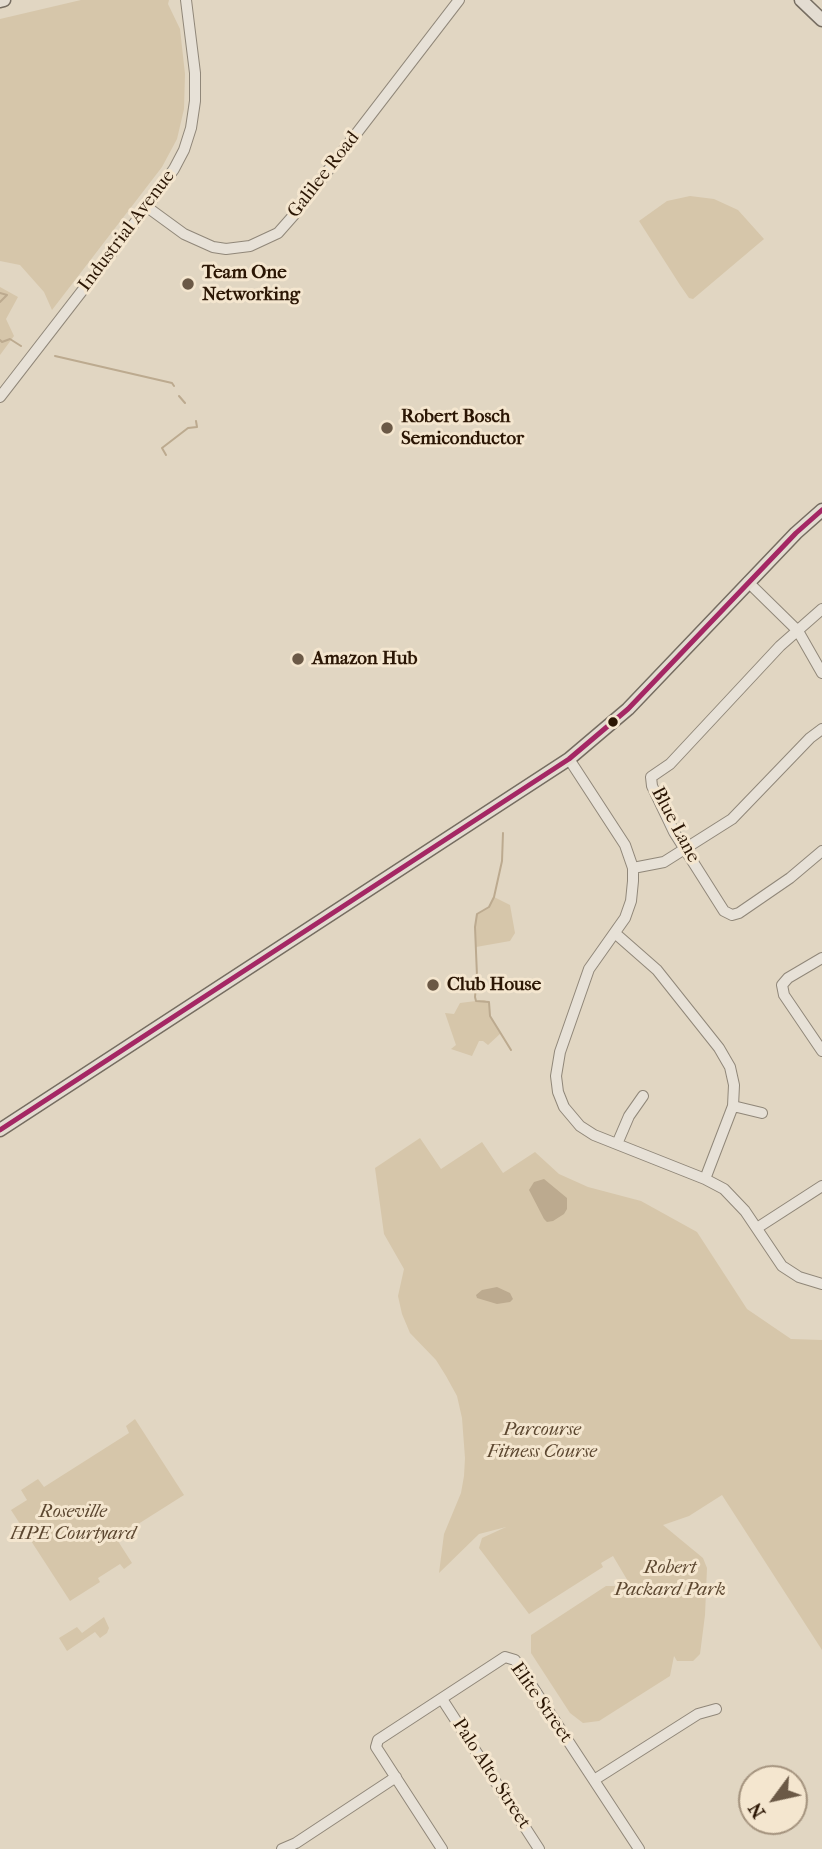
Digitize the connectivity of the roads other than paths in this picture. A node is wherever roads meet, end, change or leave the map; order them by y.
1 (186, 0) edge
2 (459, 0) edge
3 (801, 0) edge
4 (822, 20) edge
5 (147, 207) junction
6 (0, 397) edge
7 (822, 510) edge
8 (748, 582) junction
9 (822, 609) edge
10 (798, 631) junction
11 (822, 673) edge
12 (822, 729) edge
13 (569, 759) junction
14 (685, 849) junction
15 (822, 851) edge
16 (632, 868) junction
17 (616, 934) junction
18 (822, 958) edge
19 (822, 1051) edge
20 (643, 1096) dead end
21 (733, 1106) junction
22 (762, 1113) dead end
23 (0, 1129) edge
24 (617, 1144) junction
25 (705, 1179) junction
26 (822, 1186) edge
27 (757, 1228) junction
28 (822, 1284) edge
29 (442, 1699) junction
30 (716, 1709) dead end
31 (396, 1777) junction
32 (594, 1780) junction
33 (282, 1849) edge
34 (442, 1849) edge
35 (539, 1849) edge
36 (639, 1849) edge

1 - 5 street, Industrial Avenue
2 - 5 street, Galilee Road
3 - 4 main road
5 - 6 street, Industrial Avenue
7 - 8 main road
8 - 10 street
8 - 13 main road
9 - 10 street
10 - 11 street
10 - 14 street, Blue Lane
12 - 14 street
13 - 16 street
13 - 23 main road
14 - 15 street, Blue Lane
14 - 16 street
16 - 17 street
17 - 21 street
17 - 24 street
18 - 19 street
20 - 24 street
21 - 22 street
21 - 25 street
24 - 25 street
25 - 27 street
26 - 27 street
27 - 28 street
29 - 31 street
29 - 32 street, Elite Street
29 - 35 street, Palo Alto Street
30 - 32 street
31 - 33 street
31 - 34 street
32 - 36 street

